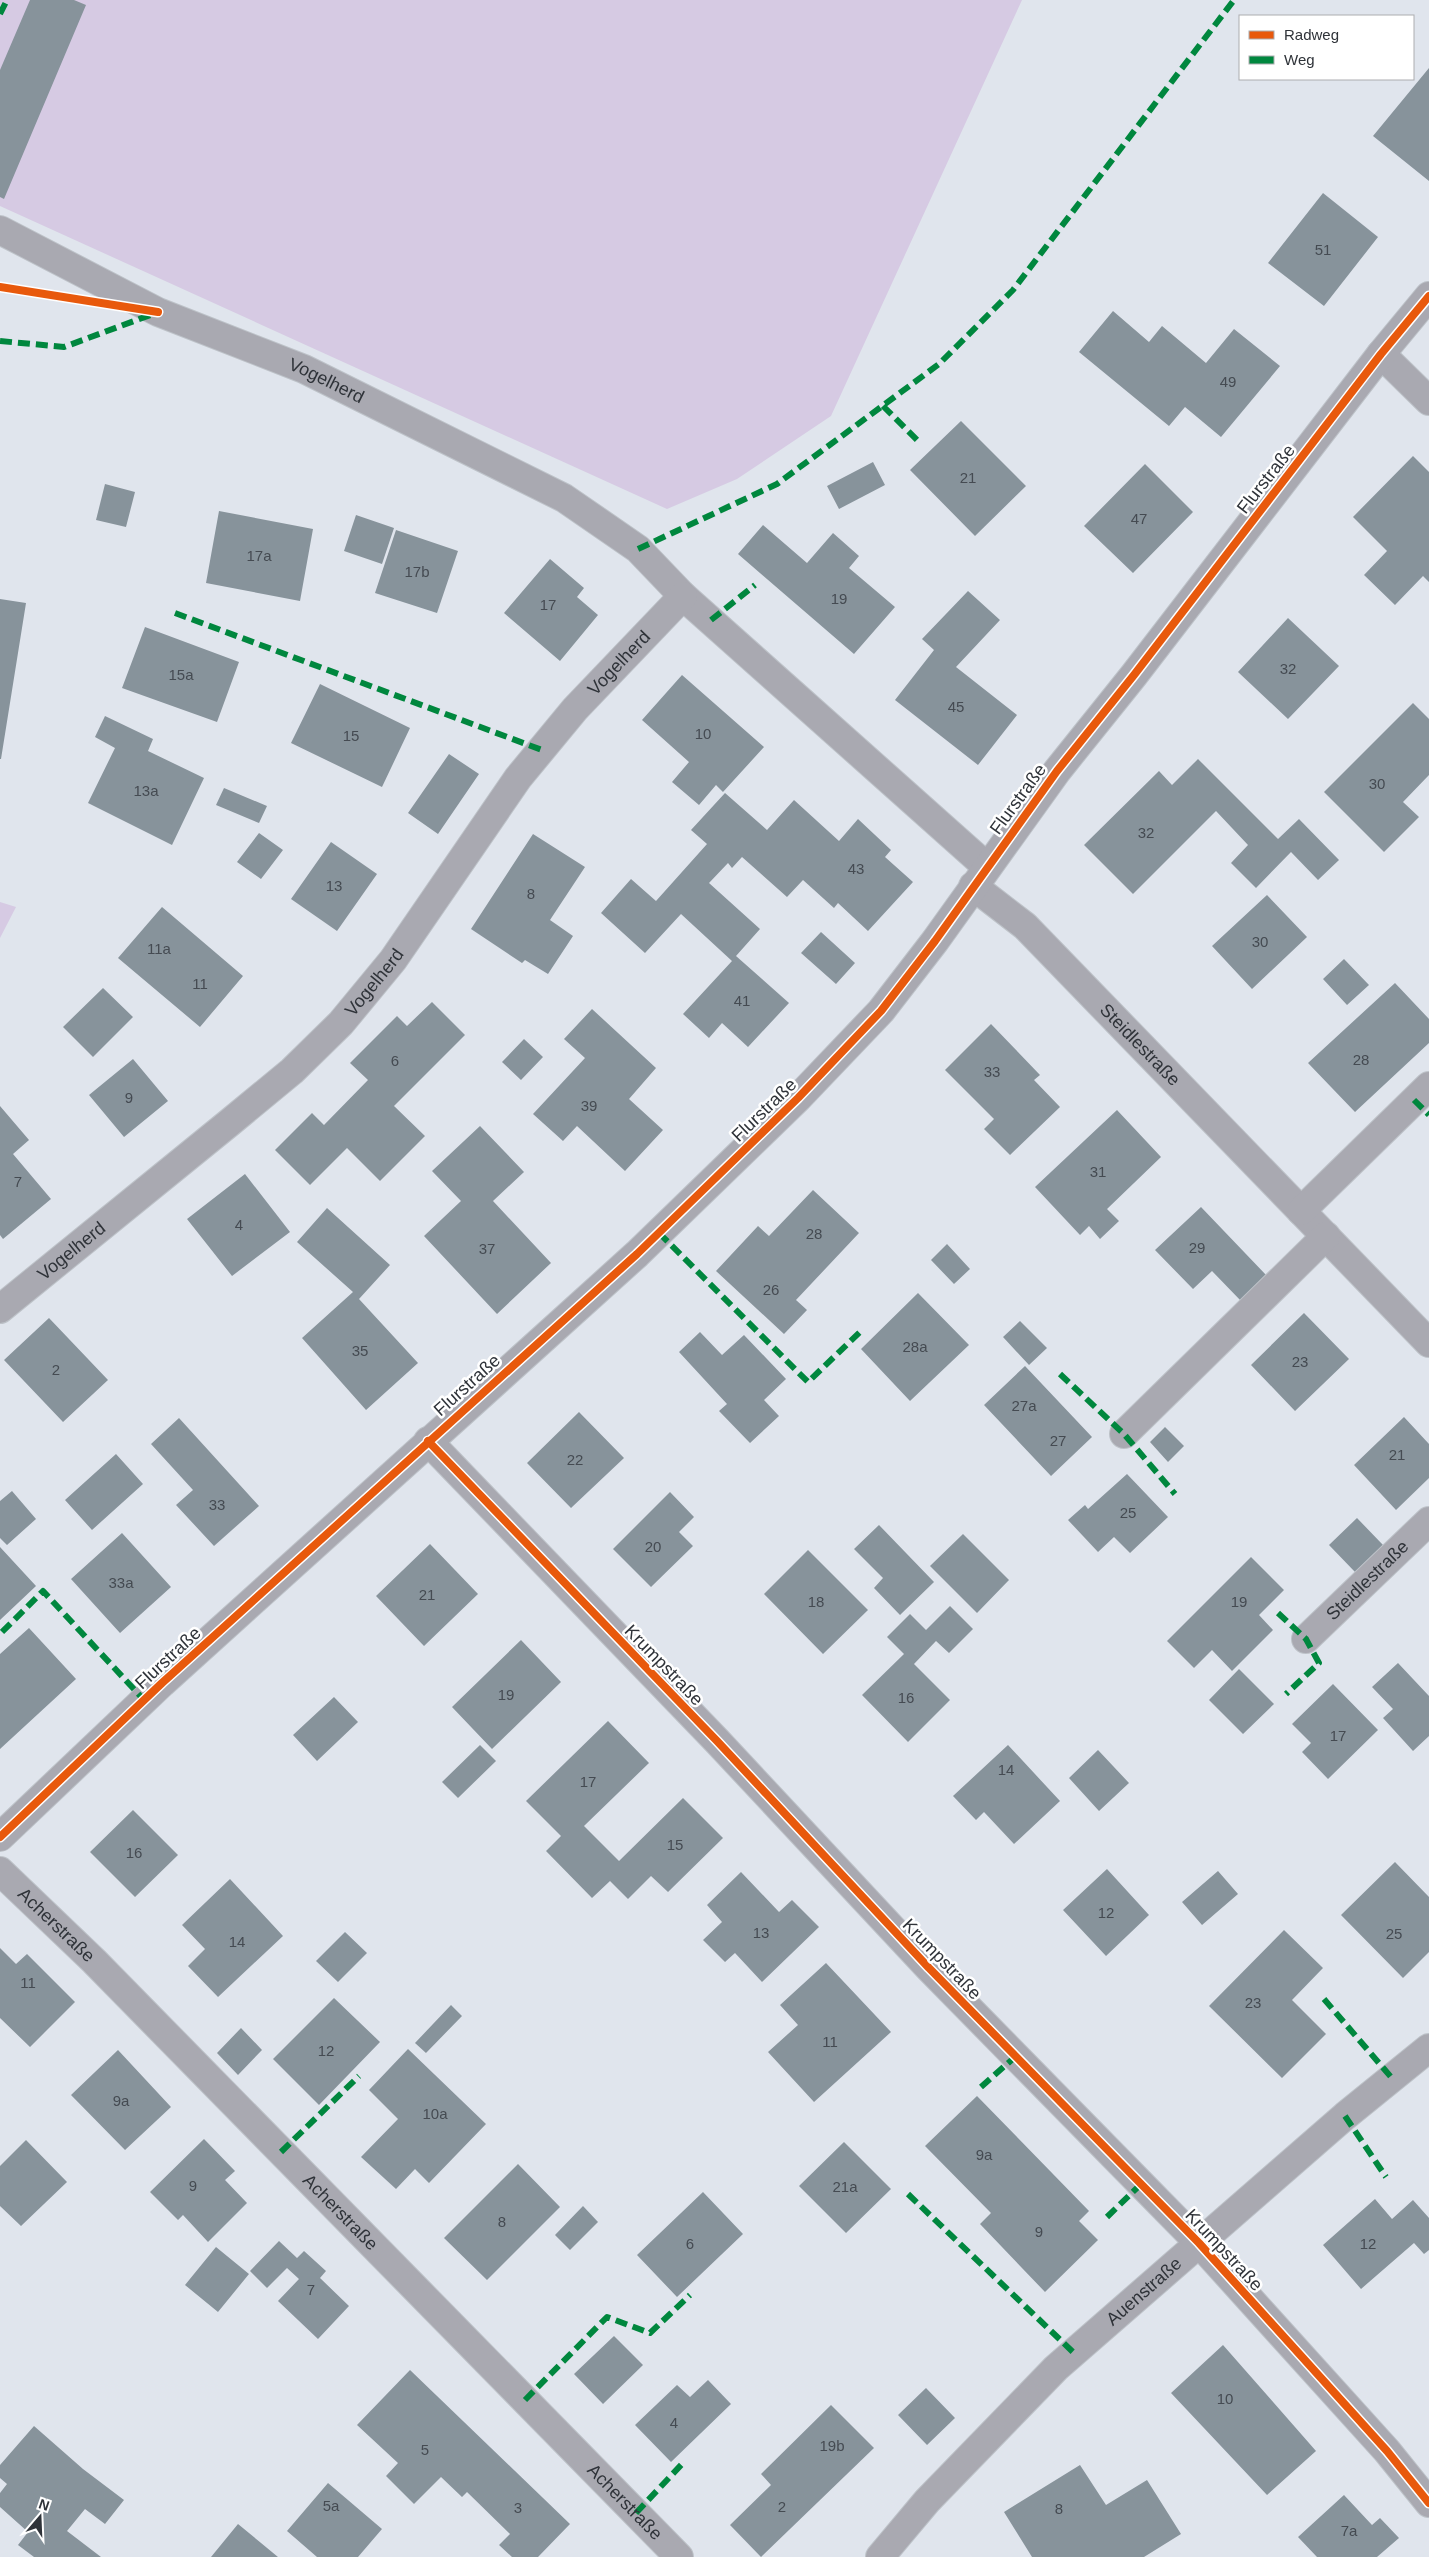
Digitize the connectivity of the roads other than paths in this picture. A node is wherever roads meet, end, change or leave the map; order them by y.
1 (0, 230) edge
2 (1429, 296) edge
3 (1381, 354) junction
4 (1429, 401) edge
5 (683, 596) junction
6 (980, 877) junction
7 (1429, 1086) edge
8 (1301, 1211) junction
9 (1326, 1236) junction
10 (0, 1309) edge
11 (1429, 1343) edge
12 (1124, 1434) dead end
13 (428, 1441) junction
14 (1429, 1521) edge
15 (1306, 1639) dead end
16 (0, 1837) edge
17 (0, 1871) edge
18 (1429, 2048) edge
19 (1199, 2243) junction
20 (1429, 2503) edge
21 (678, 2557) edge
22 (880, 2557) edge

1 - 5 street, Vogelherd
2 - 3 street, Flurstraße
3 - 4 street
3 - 6 street, Flurstraße
5 - 6 street, Vogelherd
5 - 10 street, Vogelherd
6 - 8 street, Steidlestraße
6 - 13 street, Flurstraße
7 - 8 street
8 - 9 street, Steidlestraße
9 - 11 street, Steidlestraße
9 - 12 street
13 - 16 street, Flurstraße
13 - 19 street, Krumpstraße
14 - 15 street, Steidlestraße
17 - 21 street, Acherstraße
18 - 19 street, Auenstraße
19 - 20 street, Krumpstraße
19 - 22 street, Auenstraße

